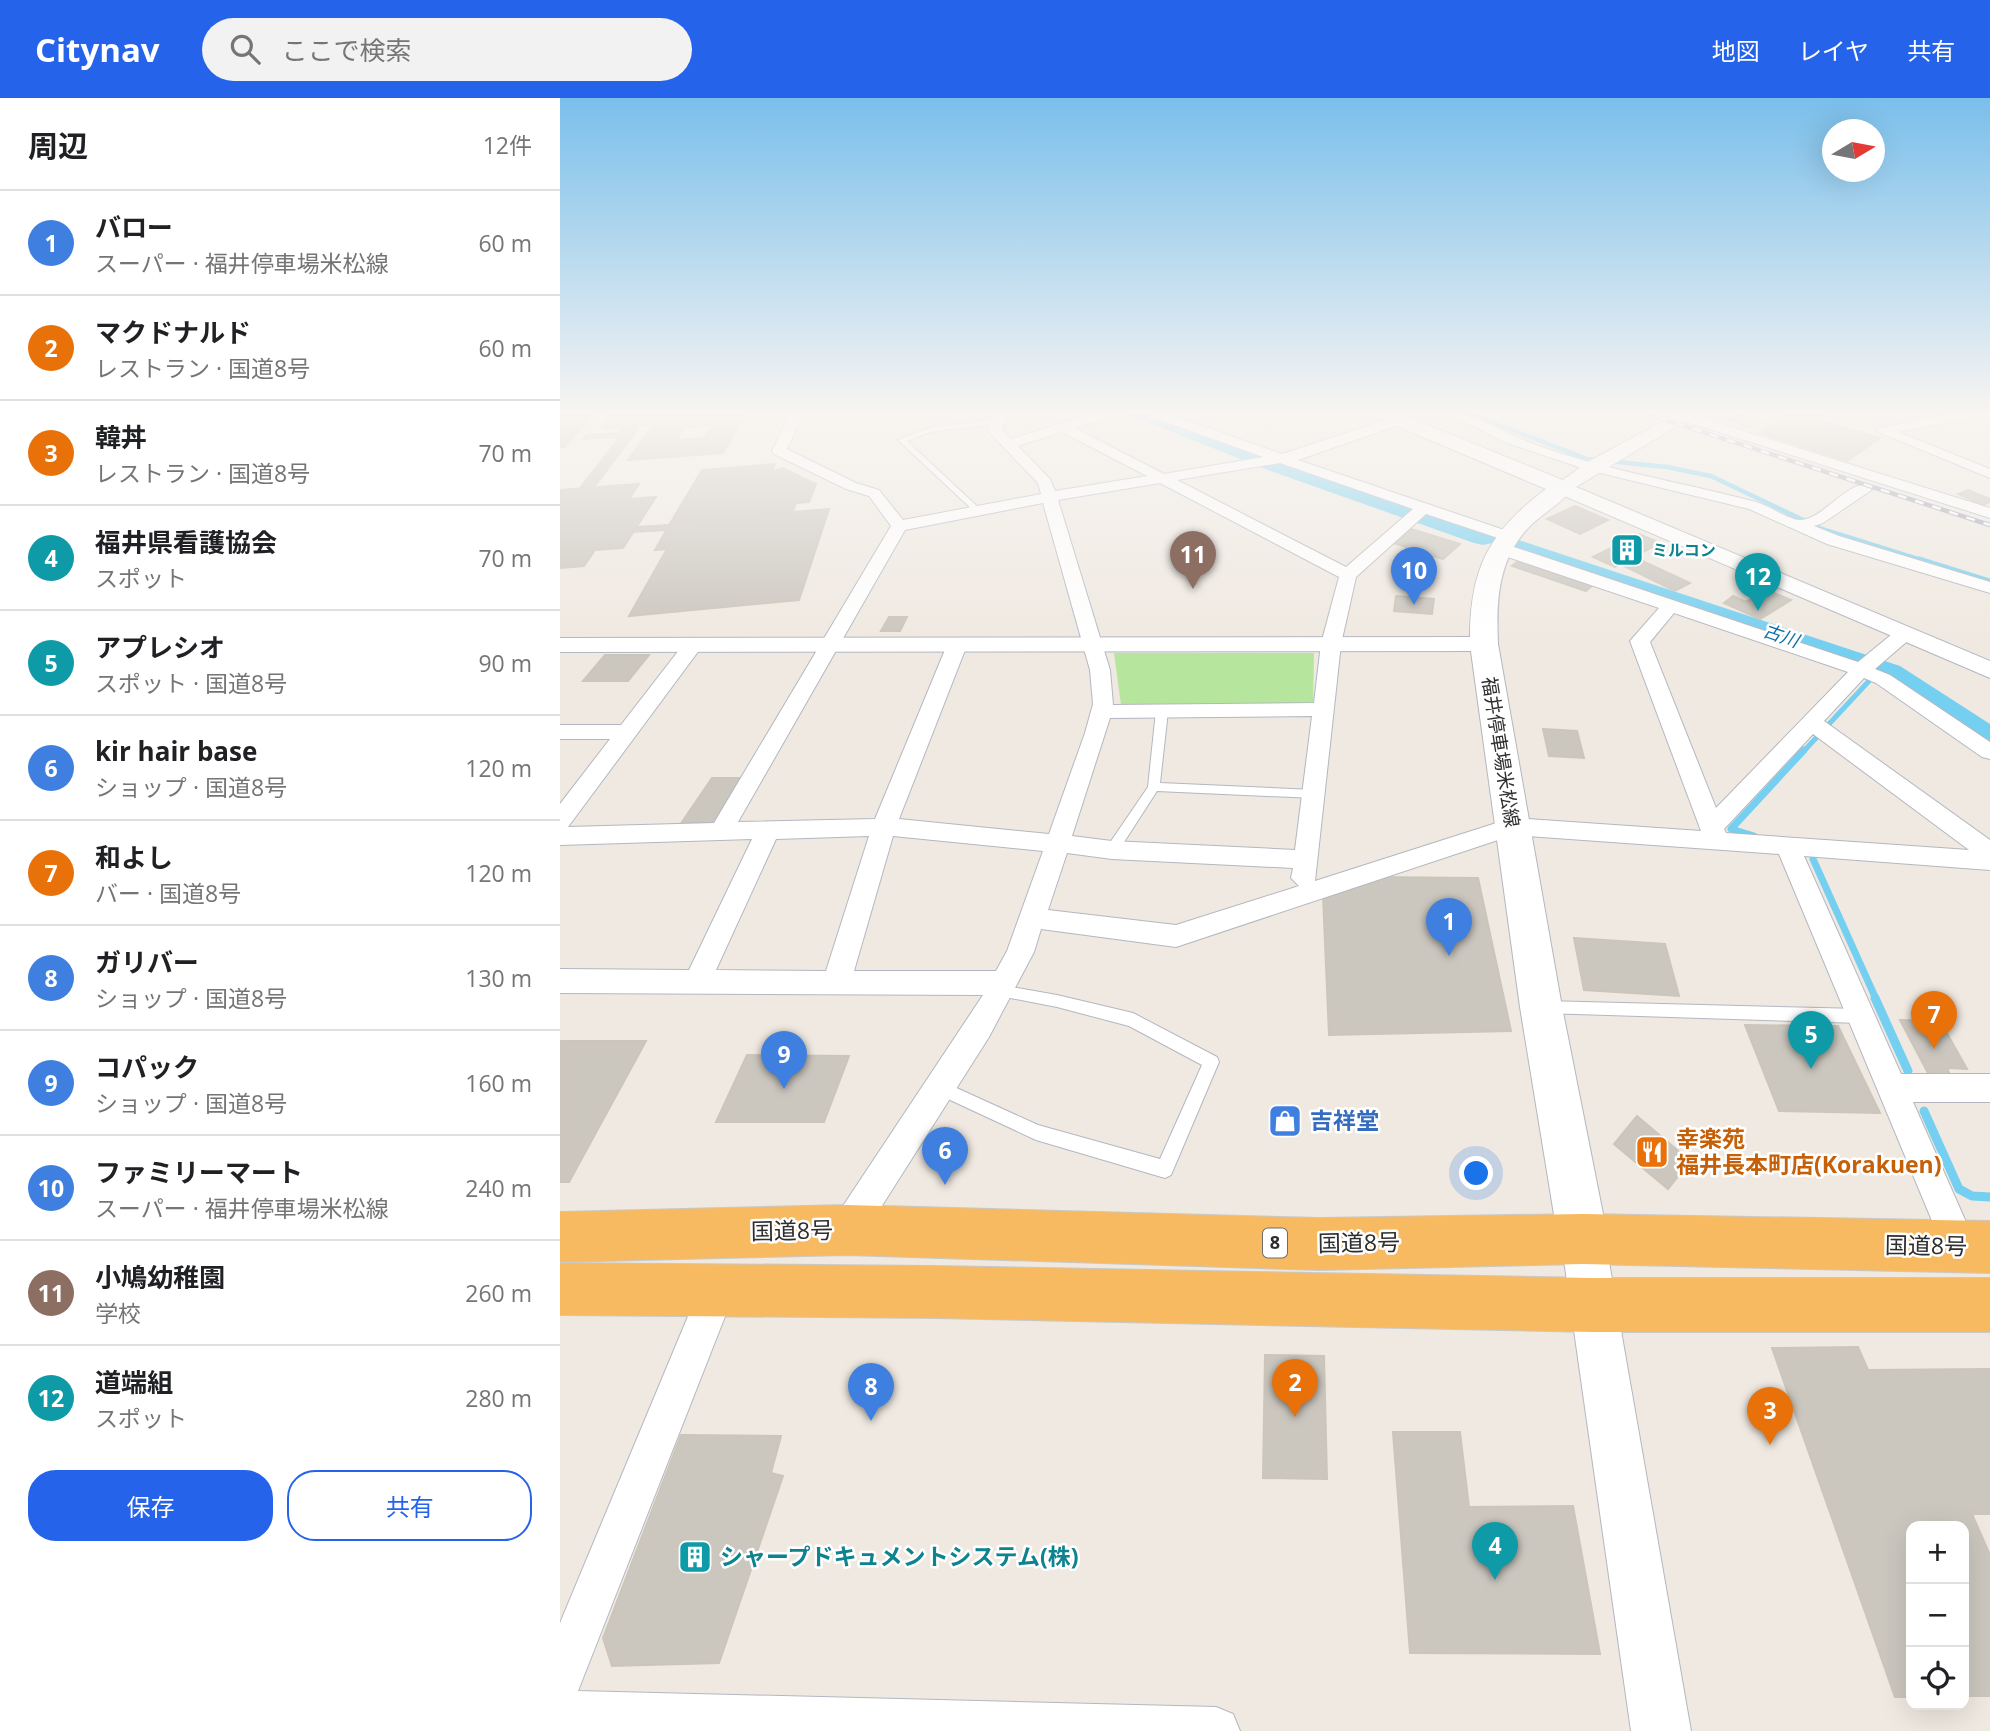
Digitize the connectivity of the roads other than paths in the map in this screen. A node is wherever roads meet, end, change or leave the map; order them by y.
1 (858, 488) edge
2 (952, 488) edge
3 (1047, 488) edge
4 (1104, 488) edge
5 (1179, 488) edge
6 (1366, 488) edge
7 (1562, 488) joint
8 (1681, 488) edge
9 (1865, 488) dead end
10 (1912, 488) edge
11 (1944, 488) edge
12 (1930, 494) junction
13 (1049, 497) junction
14 (1423, 508) junction
15 (976, 511) junction
16 (1990, 513) edge
17 (1809, 523) junction
18 (899, 526) junction
19 (1503, 542) junction
20 (1348, 575) junction
21 (1990, 575) edge
22 (1990, 588) edge
23 (1671, 606) junction
24 (1904, 634) junction
25 (1485, 644) junction
26 (560, 645) edge
27 (693, 645) junction
28 (831, 645) junction
29 (957, 645) junction
30 (1094, 645) junction
31 (1331, 645) junction
32 (1861, 670) junction
33 (1990, 670) edge
34 (1323, 709) junction
35 (1162, 711) junction
36 (1101, 712) junction
37 (1811, 722) junction
38 (627, 732) junction
39 (560, 733) edge
40 (1990, 752) edge
41 (1154, 787) junction
42 (1314, 794) junction
43 (560, 821) edge
44 (1512, 826) junction
45 (884, 827) junction
46 (768, 830) junction
47 (722, 831) junction
48 (1715, 834) junction
49 (560, 836) edge
50 (1057, 843) junction
51 (1788, 847) junction
52 (1112, 850) junction
53 (1990, 853) edge
54 (1306, 860) junction
55 (1990, 861) edge
56 (1303, 895) junction
57 (1032, 919) junction
58 (560, 981) edge
59 (697, 982) junction
60 (836, 984) junction
61 (1002, 987) junction
62 (1541, 1007) junction
63 (1861, 1016) junction
64 (939, 1087) junction
65 (1892, 1088) junction
66 (1990, 1088) edge
67 (847, 1230) junction
68 (560, 1237) edge
69 (1583, 1239) junction
70 (1975, 1247) edge
71 (560, 1289) edge
72 (717, 1291) junction
73 (1591, 1305) junction
74 (1990, 1305) edge
75 (1919, 1307) junction
76 (1990, 1324) edge
77 (560, 1678) edge
78 (560, 1714) edge
79 (966, 1727) edge
80 (1216, 1731) edge
81 (1661, 1731) edge

1 - 18 street
2 - 15 lane
3 - 13 street
4 - 13 street
5 - 20 street
6 - 14 street
7 - 19 main road, 福井停車場米松線
7 - 24 street
8 - 17 street
9 - 17 street
10 - 12 street
11 - 12 street
12 - 16 street
13 - 15 street
13 - 30 street
14 - 19 street
14 - 20 street
15 - 18 street
17 - 21 street
17 - 22 street
18 - 28 street
19 - 23 street
19 - 25 main road, 福井停車場米松線
20 - 31 street
23 - 32 street
23 - 48 street
24 - 32 street
24 - 33 street
25 - 31 street
25 - 44 main road, 福井停車場米松線
26 - 27 street
27 - 28 street
27 - 38 street
28 - 29 street
28 - 47 street
29 - 30 street
29 - 45 street
30 - 31 street
30 - 36 street
31 - 34 street
32 - 37 street
32 - 40 street
34 - 35 street
34 - 42 street
35 - 36 street
35 - 41 lane
36 - 50 street
37 - 48 street
37 - 53 street
38 - 39 street
38 - 43 street
41 - 42 lane
41 - 52 lane
42 - 54 street
44 - 48 street
44 - 56 street
44 - 62 main road, 福井停車場米松線
45 - 46 street
45 - 50 street
45 - 60 street
46 - 47 street
46 - 59 street
47 - 49 street
48 - 51 street
50 - 52 street
50 - 57 street
51 - 55 street
51 - 63 street
52 - 54 street
54 - 56 street
56 - 57 street
57 - 61 street
58 - 59 street
59 - 60 street
60 - 61 street
61 - 64 street
61 - 64 lane
62 - 63 lane
62 - 69 main road, 福井停車場米松線
63 - 65 street
64 - 67 street
65 - 66 street
65 - 70 street
67 - 68 highway, 国道8号 / 8
67 - 69 highway, 国道8号 / 8
69 - 70 highway, 国道8号 / 8
69 - 73 street
71 - 72 highway
72 - 73 highway
72 - 77 street
73 - 75 highway
73 - 81 street
74 - 75 highway
75 - 76 highway
78 - 79 street
79 - 80 street

